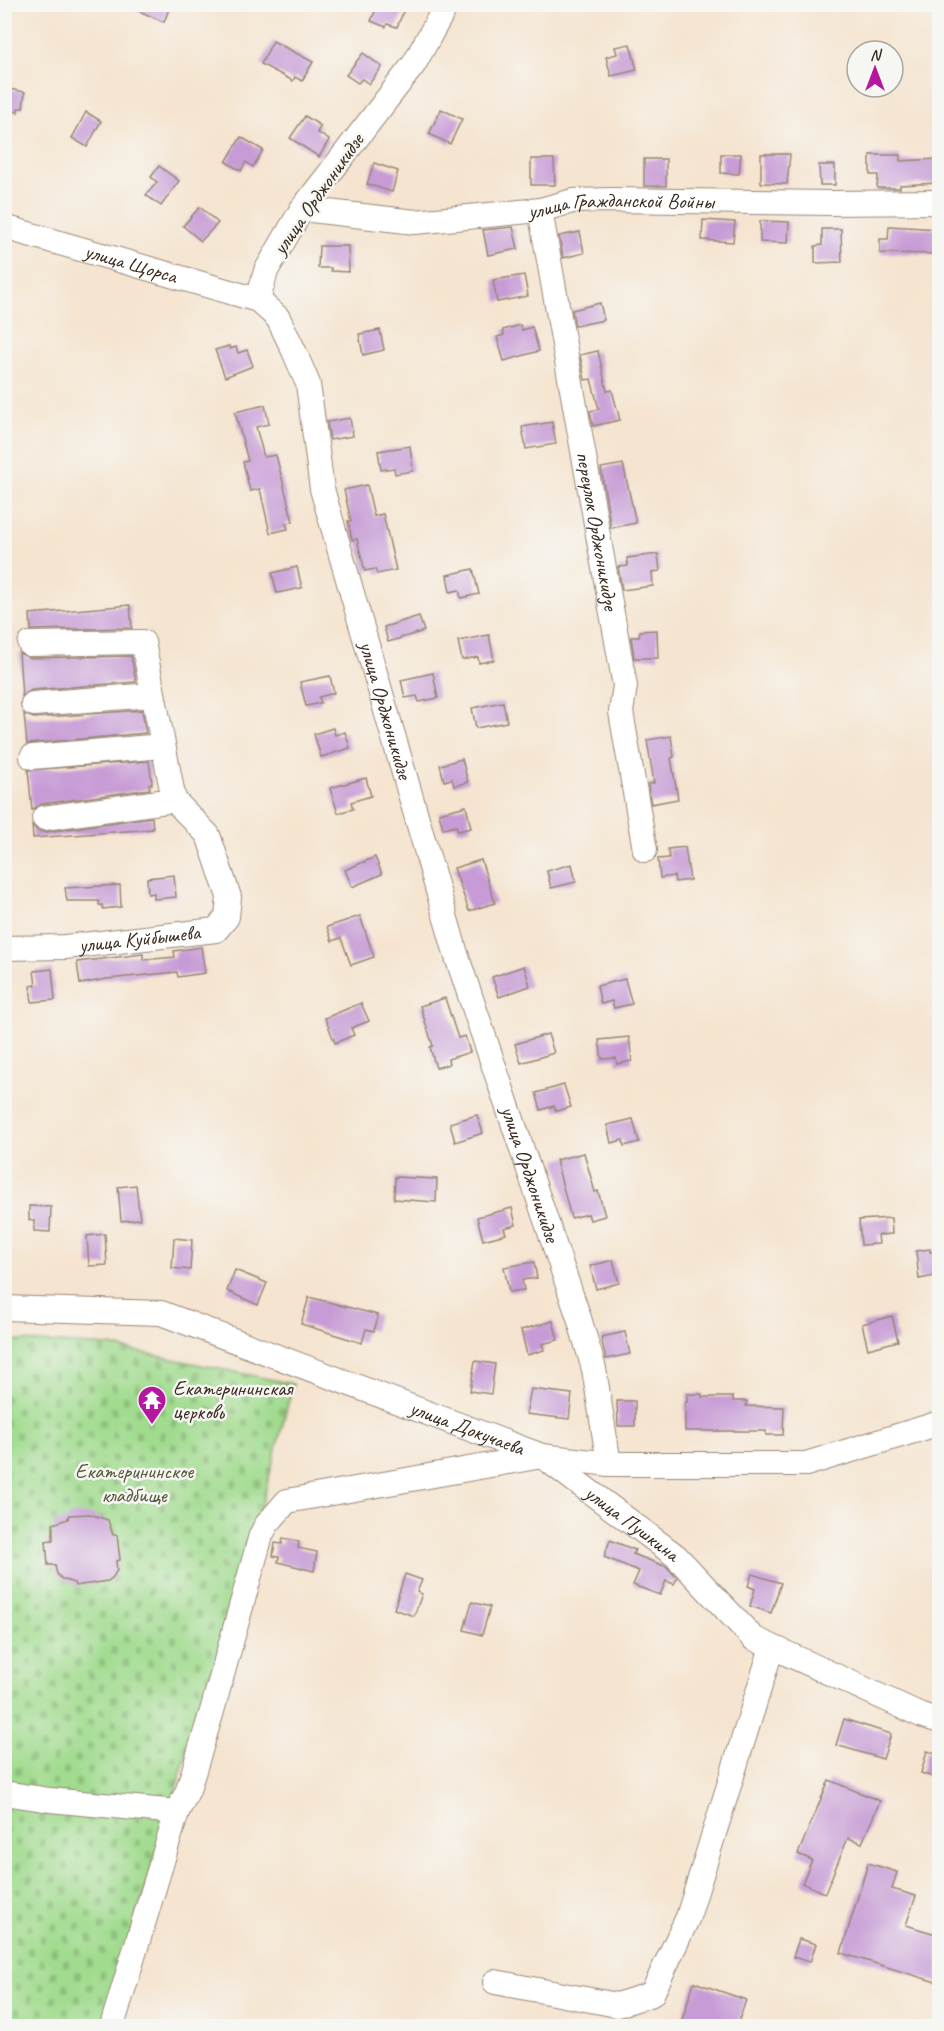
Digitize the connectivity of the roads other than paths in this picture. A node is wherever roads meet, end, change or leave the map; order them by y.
1 (447, 4) edge
2 (939, 202) edge
3 (302, 208) junction
4 (540, 210) junction
5 (4, 227) edge
6 (258, 300) junction
7 (30, 644) dead end
8 (153, 695) junction
9 (33, 704) dead end
10 (163, 746) junction
11 (32, 757) dead end
12 (174, 800) junction
13 (44, 818) dead end
14 (645, 850) dead end
15 (4, 948) edge
16 (4, 1308) edge
17 (939, 1423) edge
18 (542, 1456) junction
19 (609, 1464) junction
20 (772, 1647) junction
21 (939, 1721) edge
22 (4, 1792) edge
23 (177, 1812) junction
24 (495, 1982) dead end
25 (112, 2026) edge

1 - 3 street, улица Орджоникидзе
2 - 4 street, улица Гражданской Войны
3 - 4 street, улица Гражданской Войны
3 - 6 street, улица Орджоникидзе
4 - 14 street, переулок Орджоникидзе
5 - 6 street, улица Щорса
6 - 19 street, улица Орджоникидзе
7 - 8 street
8 - 9 street
8 - 10 street
10 - 11 street
10 - 12 street
12 - 13 street
12 - 15 street, улица Куйбышева
16 - 18 street, улица Докучаева
17 - 19 street, улица Докучаева
18 - 19 street, улица Докучаева
18 - 20 street, улица Пушкина
18 - 23 street
20 - 21 street, улица Пушкина
20 - 24 street
22 - 23 street
23 - 25 street

